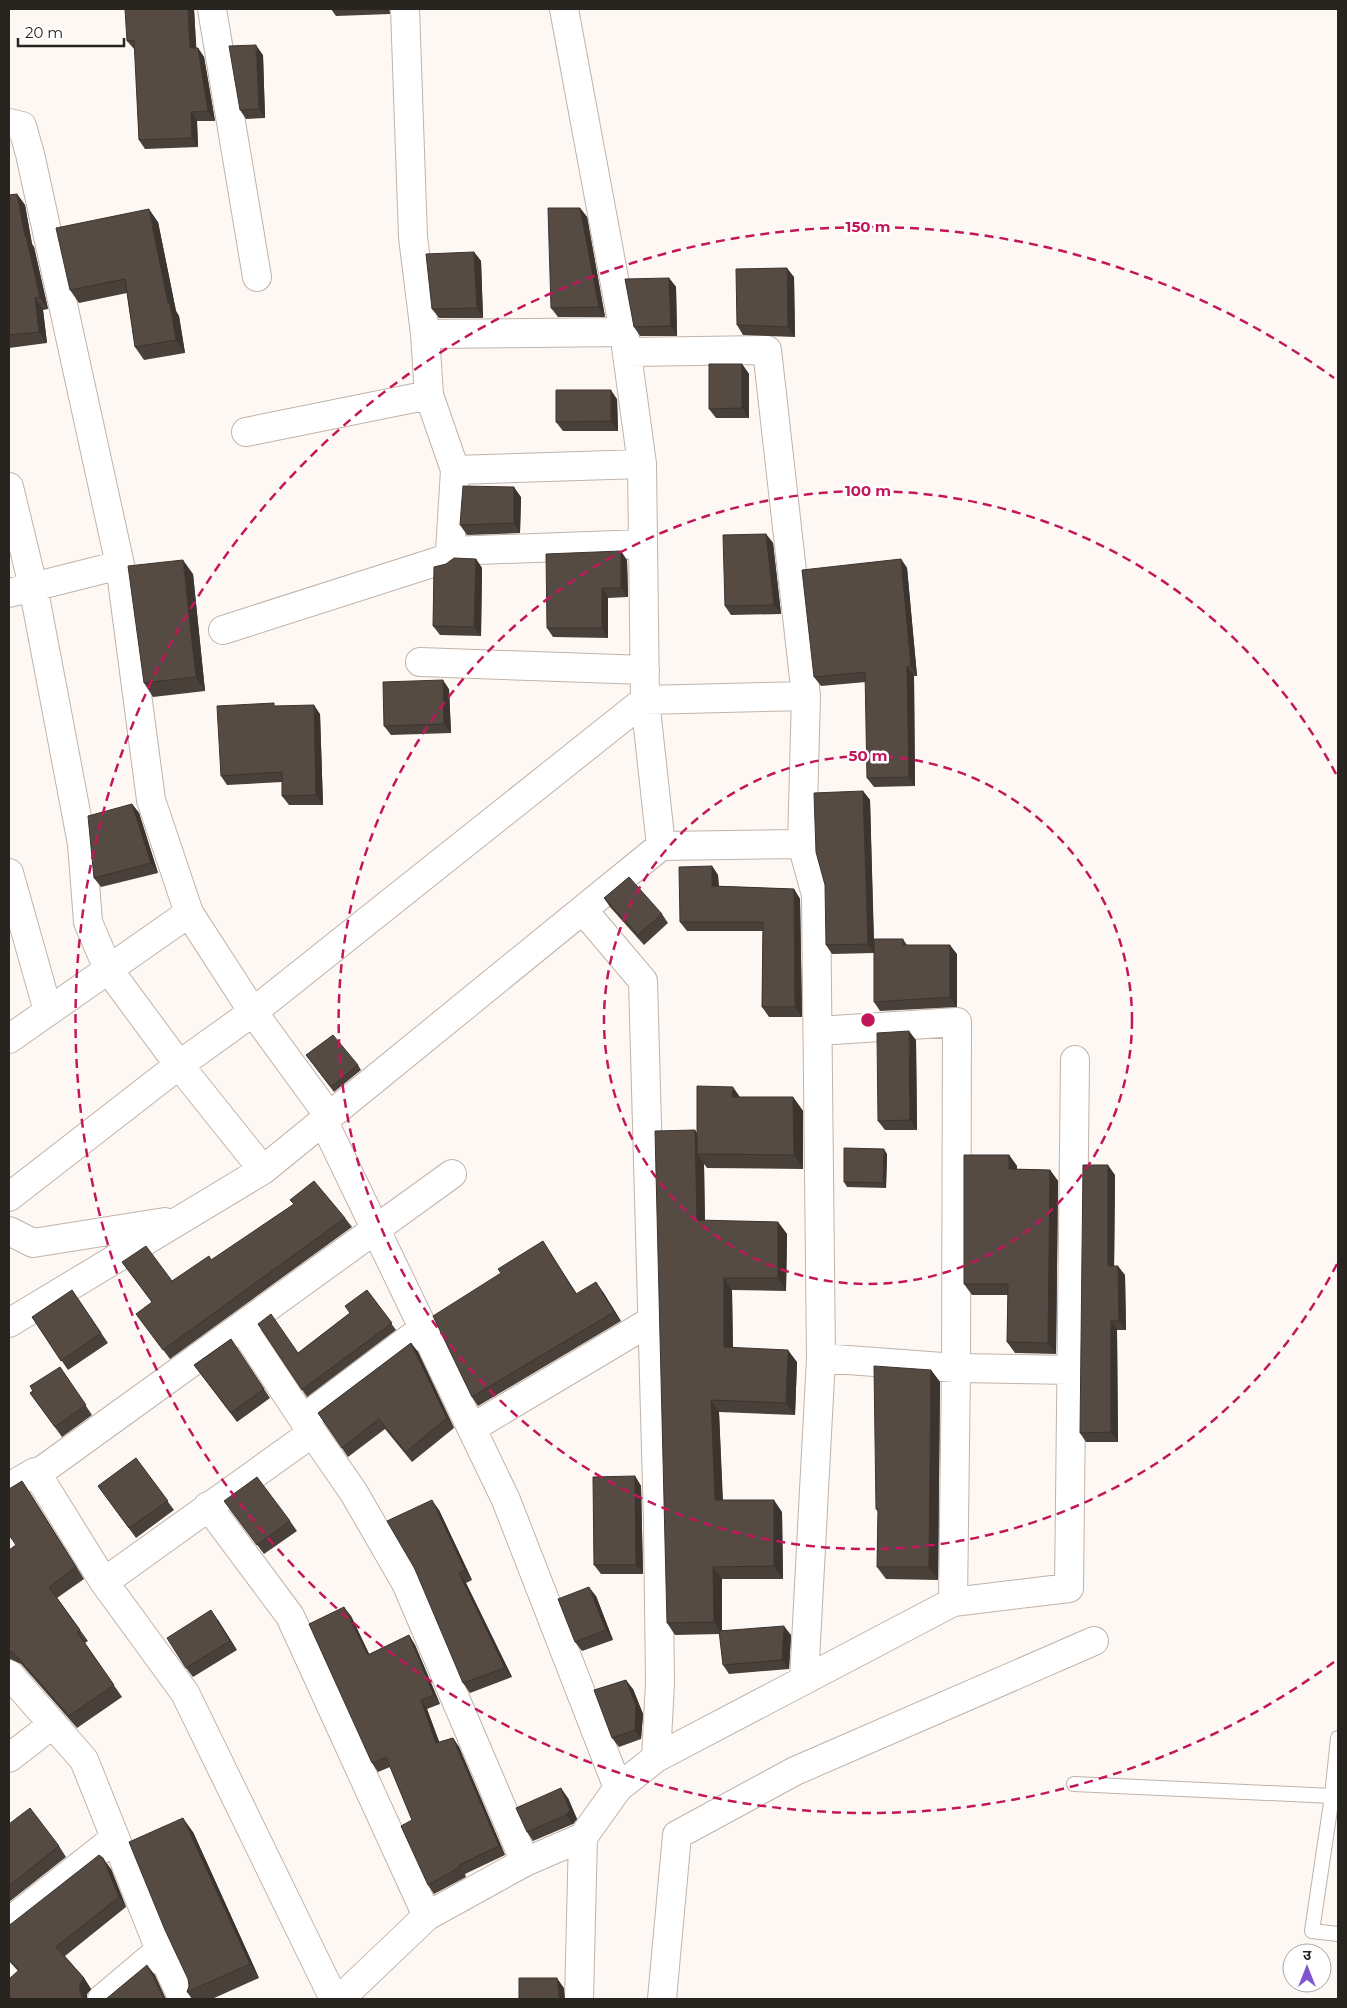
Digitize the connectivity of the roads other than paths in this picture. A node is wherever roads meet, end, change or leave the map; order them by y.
1 (212, 9) edge
2 (406, 9) edge
3 (564, 9) edge
4 (9, 123) edge
5 (257, 277) dead end
6 (425, 334) junction
7 (626, 342) junction
8 (429, 395) junction
9 (246, 432) dead end
10 (642, 464) junction
11 (455, 470) junction
12 (9, 487) edge
13 (642, 544) junction
14 (450, 550) junction
15 (120, 565) junction
16 (21, 590) edge
17 (222, 630) dead end
18 (420, 662) dead end
19 (645, 670) junction
20 (806, 696) junction
21 (645, 700) junction
22 (802, 844) junction
23 (660, 846) junction
24 (9, 873) edge
25 (583, 910) junction
26 (189, 913) junction
27 (108, 969) junction
28 (48, 1011) junction
29 (253, 1012) junction
30 (818, 1031) junction
31 (9, 1039) edge
32 (1075, 1060) dead end
33 (179, 1065) junction
34 (326, 1118) junction
35 (263, 1170) junction
36 (452, 1174) dead end
37 (9, 1197) edge
38 (179, 1220) junction
39 (9, 1230) edge
40 (375, 1230) junction
41 (653, 1320) junction
42 (9, 1323) edge
43 (242, 1327) junction
44 (424, 1328) junction
45 (821, 1358) junction
46 (956, 1368) junction
47 (1071, 1370) junction
48 (307, 1426) junction
49 (472, 1428) junction
50 (37, 1474) junction
51 (9, 1487) edge
52 (208, 1506) junction
53 (104, 1582) junction
54 (952, 1602) junction
55 (1094, 1641) dead end
56 (9, 1674) edge
57 (804, 1680) junction
58 (53, 1724) junction
59 (1338, 1738) edge
60 (9, 1758) edge
61 (656, 1758) junction
62 (1074, 1784) dead end
63 (618, 1788) junction
64 (1332, 1796) junction
65 (583, 1837) junction
66 (116, 1838) junction
67 (525, 1862) junction
68 (428, 1916) junction
69 (9, 1922) edge
70 (1338, 1934) edge
71 (160, 1950) junction
72 (102, 1999) edge
73 (183, 1999) edge
74 (334, 1999) edge
75 (340, 1999) edge
76 (578, 1999) edge
77 (662, 1999) edge

1 - 5 street
2 - 6 street
3 - 7 street
4 - 15 street
6 - 7 street
6 - 8 street
7 - 10 street
7 - 20 street
8 - 9 street
8 - 11 street
10 - 11 street
10 - 13 street
11 - 14 street
12 - 16 street
13 - 14 street
13 - 19 street
14 - 17 street
15 - 16 street
15 - 26 street
16 - 27 street
18 - 19 street
19 - 21 street
20 - 21 street
20 - 22 street
21 - 23 street
21 - 29 street
22 - 23 street
22 - 30 street
23 - 25 street
24 - 28 street
25 - 34 street
25 - 41 street
26 - 27 street
26 - 29 street
27 - 28 street
27 - 33 street
28 - 31 street
29 - 33 street
29 - 34 street
30 - 45 street
30 - 46 street
32 - 47 street
33 - 35 street
33 - 37 street
34 - 35 street
34 - 40 street
35 - 38 street
36 - 40 street
38 - 39 street
38 - 42 street
40 - 43 street
40 - 44 street
41 - 49 street
41 - 61 street
43 - 48 street
43 - 50 street
44 - 48 street
44 - 49 street
45 - 46 street
45 - 57 street
46 - 47 street
46 - 54 street
47 - 54 street
48 - 52 street
48 - 67 street
49 - 63 street
50 - 51 street
50 - 53 street
52 - 53 street
52 - 68 street
53 - 74 street
54 - 57 street
55 - 77 street
56 - 58 street
57 - 61 street
58 - 60 street
58 - 66 street
59 - 64 lane
61 - 63 street
62 - 64 lane
63 - 65 street
64 - 70 lane
65 - 67 street
65 - 76 street
66 - 69 street
66 - 71 street
67 - 68 street
68 - 75 street
71 - 72 street
71 - 73 street

